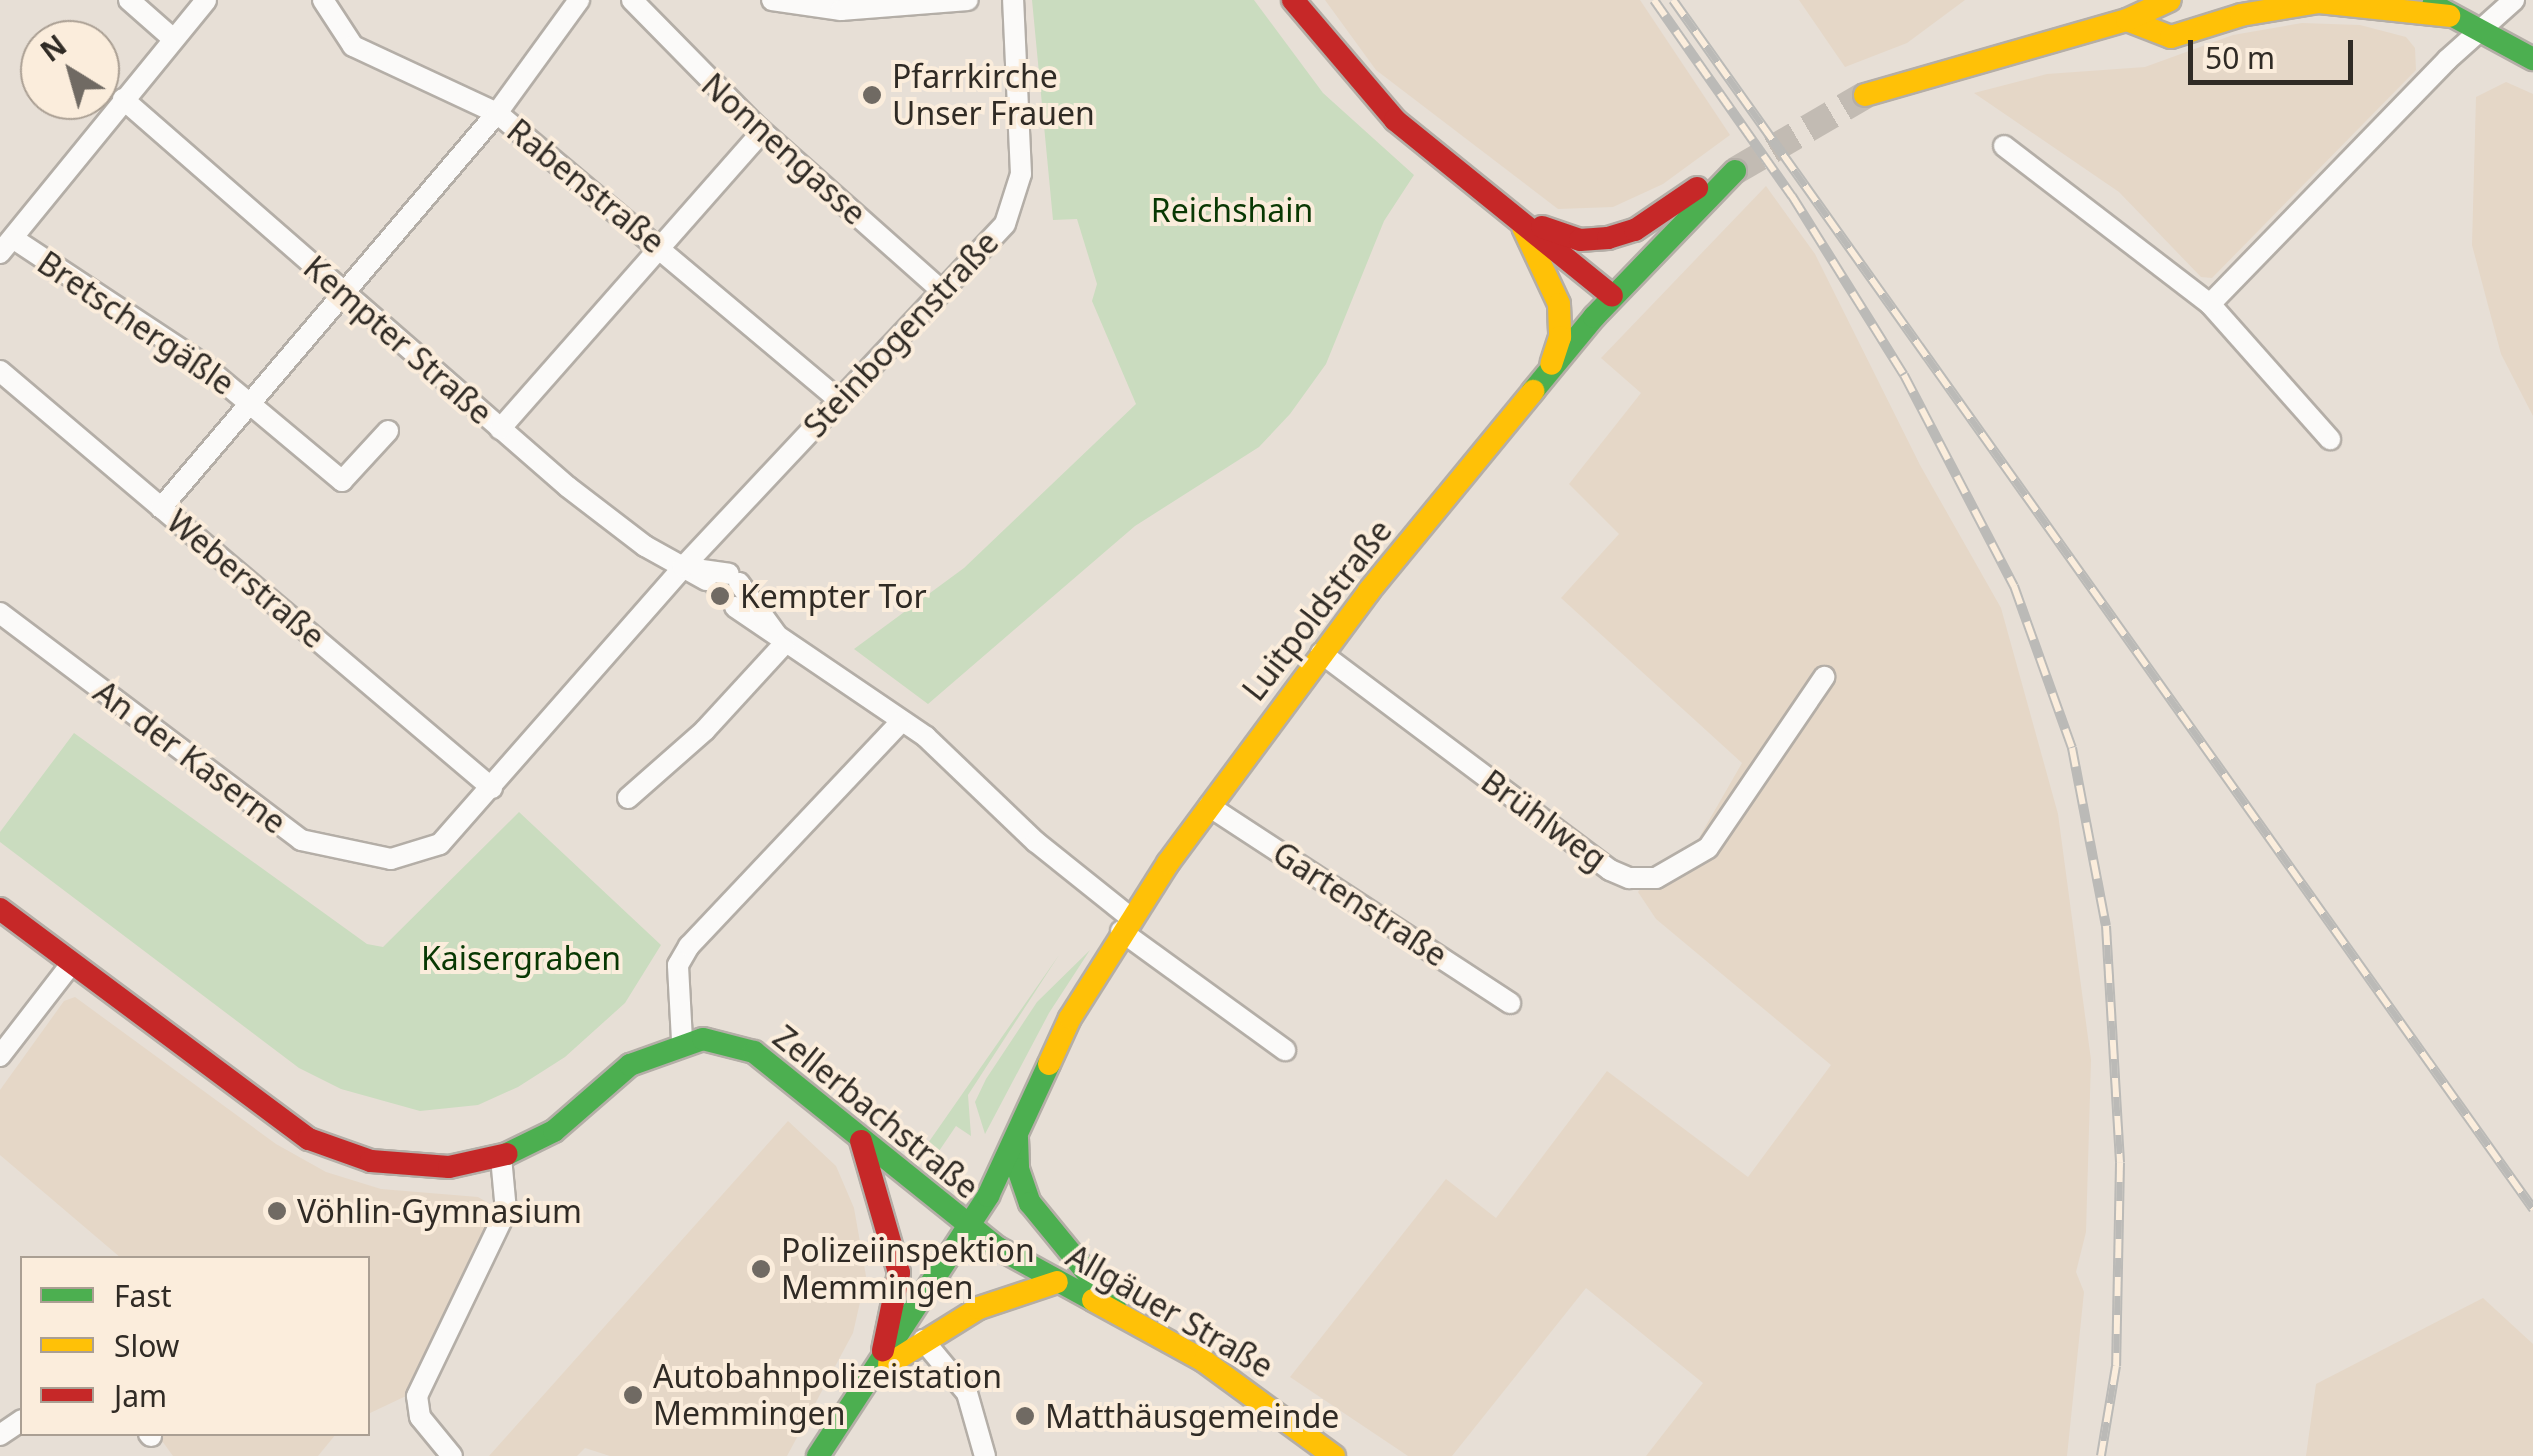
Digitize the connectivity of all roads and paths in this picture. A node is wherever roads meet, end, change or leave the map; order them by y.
1 (129, 0) edge
2 (206, 0) edge
3 (323, 0) edge
4 (579, 0) edge
5 (632, 0) edge
6 (772, 0) edge
7 (968, 0) edge
8 (1014, 0) edge
9 (1293, 0) edge
10 (2170, 0) edge
11 (2424, 0) edge
12 (2514, 0) edge
13 (2449, 16) junction
14 (2128, 20) junction
15 (2483, 34) junction
16 (171, 37) junction
17 (2533, 58) edge
18 (1864, 96) tunnel mouth
19 (123, 100) junction
20 (497, 113) junction
21 (762, 132) junction
22 (2004, 146) dead end
23 (1522, 220) junction
24 (657, 244) junction
25 (7, 246) edge
26 (942, 291) junction
27 (346, 294) junction
28 (1612, 296) junction
29 (2210, 304) junction
30 (0, 371) edge
31 (1546, 377) junction
32 (838, 399) junction
33 (248, 402) junction
34 (500, 429) junction
35 (388, 431) dead end
36 (2330, 440) dead end
37 (161, 508) junction
38 (683, 567) junction
39 (706, 580) tunnel mouth
40 (736, 607) tunnel mouth
41 (0, 613) edge
42 (782, 642) junction
43 (1320, 653) junction
44 (1824, 677) dead end
45 (902, 722) junction
46 (492, 788) junction
47 (628, 798) dead end
48 (1210, 806) junction
49 (0, 909) edge
50 (1126, 925) junction
51 (72, 963) junction
52 (1510, 1003) dead end
53 (682, 1040) junction
54 (1285, 1050) dead end
55 (0, 1056) edge
56 (1017, 1136) junction
57 (861, 1139) junction
58 (501, 1157) junction
59 (969, 1228) junction
60 (1057, 1282) junction
61 (1119, 1312) junction
62 (923, 1340) junction
63 (878, 1371) junction
64 (442, 1453) edge
65 (818, 1456) edge
66 (985, 1456) edge
67 (1334, 1456) edge

1 - 16 street
2 - 16 street
3 - 20 street, Rabenstraße
4 - 20 street
5 - 21 street, Nonnengasse
6 - 7 street
8 - 26 street, Steinbogenstraße
9 - 23 main road
10 - 14 main road
11 - 13 main road
12 - 15 street
13 - 14 main road
13 - 15 main road
14 - 18 main road
15 - 17 main road
15 - 29 street
16 - 19 street
19 - 25 street
19 - 27 street, Kempter Straße
20 - 24 street, Rabenstraße
20 - 27 street
21 - 24 street
21 - 26 street, Nonnengasse
22 - 29 street
23 - 28 main road
23 - 28 main road, Luitpoldstraße
23 - 31 main road
24 - 32 street, Rabenstraße
24 - 34 street
25 - 33 street, Bretschergäßle
26 - 32 street, Steinbogenstraße
27 - 33 street
27 - 34 street, Kempter Straße
28 - 31 main road, Luitpoldstraße
29 - 36 street
30 - 37 street, Weberstraße
31 - 43 main road, Luitpoldstraße
32 - 38 street, Steinbogenstraße
33 - 35 street, Bretschergäßle
33 - 37 street
34 - 38 street, Kempter Straße
37 - 46 street, Weberstraße
38 - 39 street, Kempter Straße
38 - 42 street, Kempter Straße
38 - 46 street, Steinbogenstraße
40 - 42 street, Kempter Straße
41 - 46 street, An der Kaserne
42 - 45 street, Kempter Straße
42 - 47 street
43 - 44 street, Brühlweg
43 - 48 main road, Luitpoldstraße
45 - 50 street, Kempter Straße
45 - 53 street
48 - 50 main road, Luitpoldstraße
48 - 52 street, Gartenstraße
49 - 51 main road
50 - 54 street, Kempter Straße
50 - 56 main road, Luitpoldstraße
51 - 55 street
51 - 58 main road
53 - 57 main road, Zellerbachstraße
53 - 58 main road
56 - 59 main road, Luitpoldstraße
56 - 61 main road
57 - 59 main road, Zellerbachstraße
57 - 63 main road
58 - 64 street
59 - 60 main road, Allgäuer Straße
59 - 63 main road, Luitpoldstraße
60 - 61 main road, Allgäuer Straße
60 - 62 main road
61 - 67 main road, Allgäuer Straße
62 - 63 main road
62 - 66 street
63 - 65 main road, Luitpoldstraße

